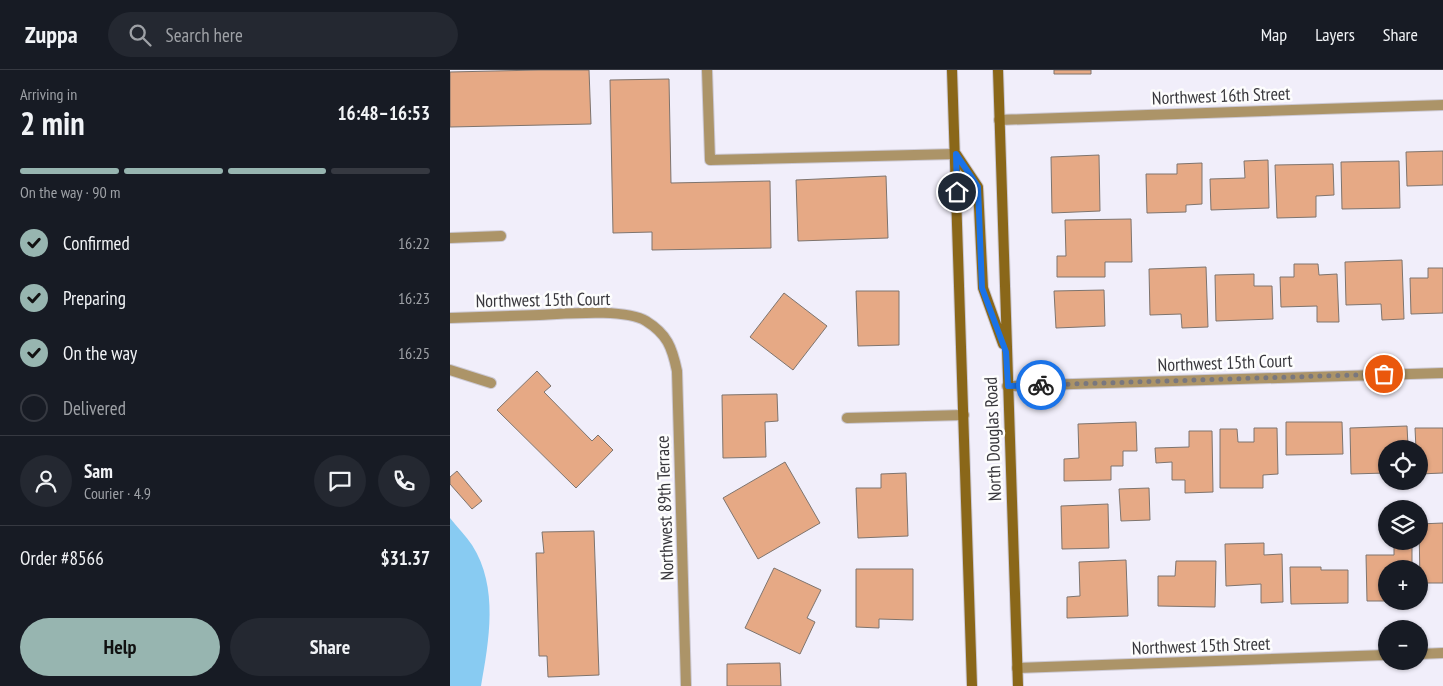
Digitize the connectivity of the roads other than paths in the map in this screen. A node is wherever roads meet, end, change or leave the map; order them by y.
1 (707, 70) edge
2 (952, 70) edge
3 (998, 70) edge
4 (1443, 105) edge
5 (999, 120) junction
6 (956, 154) junction
7 (502, 236) dead end
8 (450, 238) edge
9 (450, 318) edge
10 (662, 333) joint
11 (1006, 352) junction
12 (450, 370) edge
13 (1443, 372) edge
14 (491, 383) dead end
15 (1008, 386) junction
16 (964, 415) junction
17 (847, 418) dead end
18 (1443, 653) edge
19 (1428, 654) edge
20 (1378, 655) edge
21 (1017, 668) junction
22 (686, 686) edge
23 (972, 686) edge
24 (1018, 686) edge

1 - 6 street
2 - 6 main road, North Douglas Road
3 - 5 main road, North Douglas Road
4 - 5 street, Northwest 16th Street
5 - 11 main road, North Douglas Road
6 - 11 main road
6 - 16 main road, North Douglas Road
7 - 8 street
9 - 10 street, Northwest 15th Court
10 - 22 street, Northwest 89th Terrace
11 - 15 main road, North Douglas Road
12 - 14 street
13 - 15 street, Northwest 15th Court
15 - 21 main road, North Douglas Road
16 - 17 street
16 - 23 main road, North Douglas Road
18 - 19 street
20 - 21 street, Northwest 15th Street
21 - 24 main road, North Douglas Road

